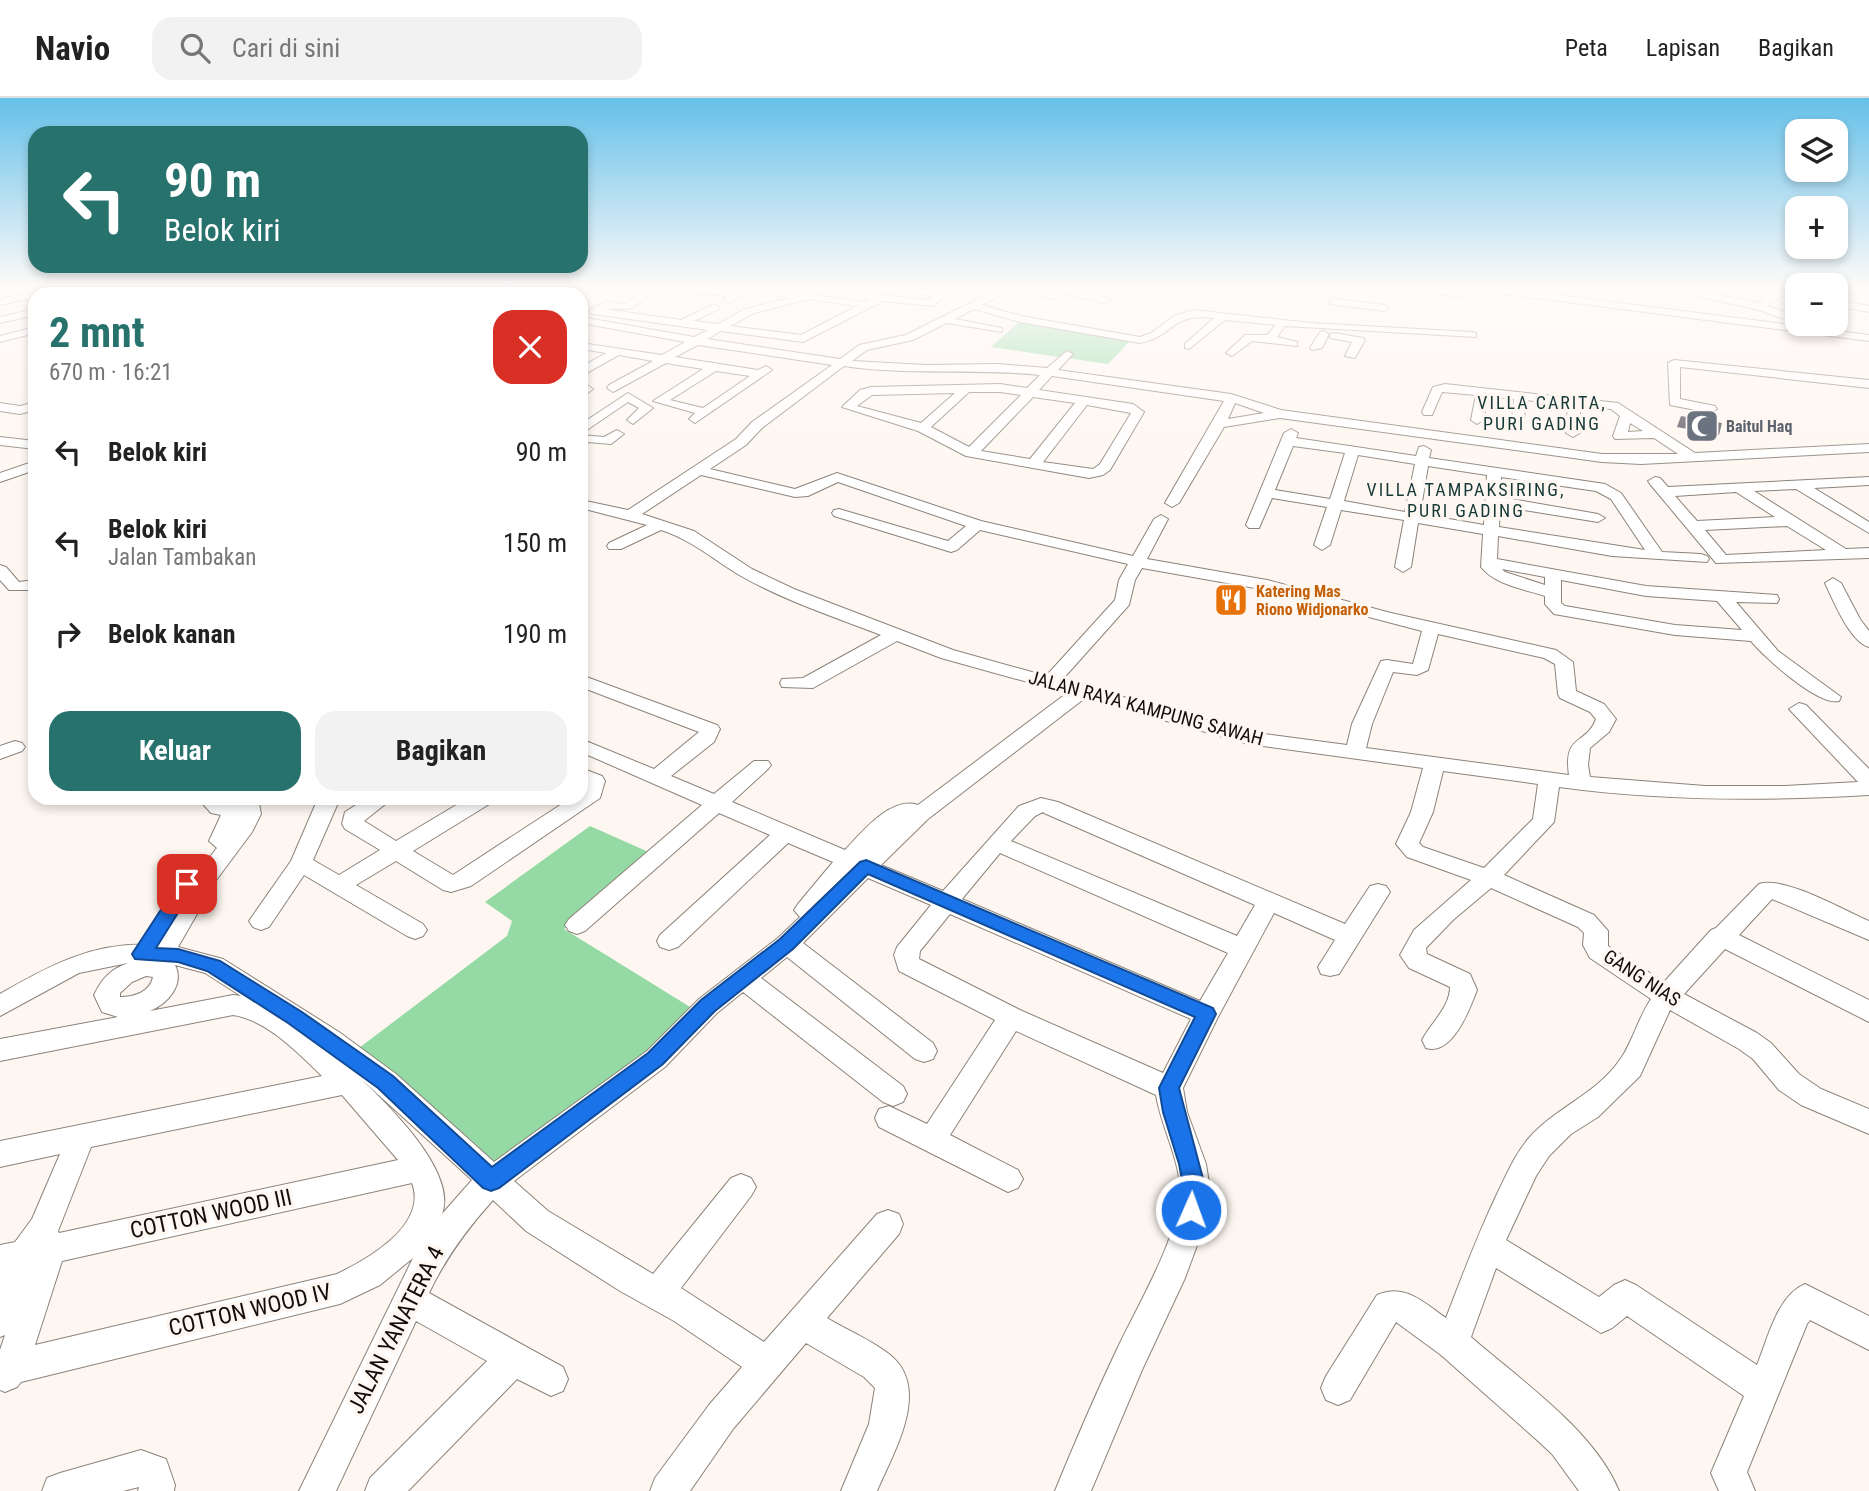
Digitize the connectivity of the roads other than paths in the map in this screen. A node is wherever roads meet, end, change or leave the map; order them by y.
1 (613, 354) edge
2 (630, 354) edge
3 (673, 354) edge
4 (781, 354) edge
5 (853, 354) edge
6 (1067, 354) dead end
7 (664, 359) junction
8 (776, 363) dead end
9 (840, 363) junction
10 (588, 368) edge
11 (714, 368) junction
12 (1048, 372) junction
13 (760, 374) junction
14 (1869, 384) edge
15 (613, 388) dead end
16 (902, 390) junction
17 (964, 390) junction
18 (1029, 391) junction
19 (1483, 393) junction
20 (1520, 397) junction
21 (1084, 400) junction
22 (1235, 400) junction
23 (1574, 402) junction
24 (0, 407) edge
25 (28, 408) edge
26 (1711, 409) dead end
27 (1428, 412) dead end
28 (1279, 414) junction
29 (875, 415) junction
30 (1626, 416) junction
31 (1348, 417) dead end
32 (1477, 419) dead end
33 (632, 420) dead end
34 (588, 424) edge
35 (1219, 424) junction
36 (923, 428) junction
37 (1517, 428) dead end
38 (1573, 433) dead end
39 (1654, 433) junction
40 (617, 434) dead end
41 (1427, 434) junction
42 (588, 439) edge
43 (0, 441) edge
44 (28, 444) edge
45 (1869, 448) edge
46 (1353, 451) junction
47 (971, 453) junction
48 (1686, 455) junction
49 (1422, 462) junction
50 (1033, 465) junction
51 (28, 468) edge
52 (698, 470) junction
53 (1494, 473) junction
54 (0, 478) edge
55 (1866, 483) edge
56 (1799, 485) junction
57 (1739, 488) junction
58 (1267, 493) junction
59 (1493, 500) junction
60 (1172, 503) dead end
61 (1335, 505) junction
62 (588, 512) edge
63 (839, 513) dead end
64 (630, 515) junction
65 (1412, 517) junction
66 (1598, 518) dead end
67 (1161, 519) dead end
68 (1790, 521) junction
69 (662, 524) junction
70 (977, 525) junction
71 (1254, 525) dead end
72 (1692, 526) junction
73 (1869, 528) edge
74 (1490, 530) junction
75 (1322, 545) dead end
76 (615, 546) dead end
77 (1869, 553) edge
78 (1842, 554) junction
79 (1657, 556) junction
80 (1701, 559) dead end
81 (1138, 562) junction
82 (1489, 562) junction
83 (1403, 567) dead end
84 (0, 570) edge
85 (1553, 574) junction
86 (1833, 583) dead end
87 (28, 587) edge
88 (28, 588) edge
89 (5, 590) edge
90 (1553, 593) junction
91 (1724, 597) junction
92 (1771, 599) dead end
93 (1431, 628) junction
94 (895, 634) junction
95 (1754, 636) junction
96 (1866, 637) edge
97 (1050, 682) junction
98 (789, 683) dead end
99 (588, 684) edge
100 (1082, 691) junction
101 (1832, 697) dead end
102 (1799, 709) dead end
103 (588, 748) edge
104 (1355, 752) junction
105 (1435, 763) junction
106 (761, 765) dead end
107 (658, 776) junction
108 (588, 778) edge
109 (1549, 779) junction
110 (1581, 783) junction
111 (1868, 788) edge
112 (588, 796) edge
113 (720, 803) junction
114 (235, 805) edge
115 (326, 805) edge
116 (370, 805) edge
117 (473, 805) edge
118 (575, 805) edge
119 (786, 832) junction
120 (996, 844) junction
121 (397, 852) junction
122 (301, 863) junction
123 (858, 863) junction
124 (1489, 878) junction
125 (340, 885) junction
126 (1378, 892) dead end
127 (1269, 901) junction
128 (948, 903) junction
129 (261, 921) dead end
130 (577, 925) dead end
131 (415, 930) dead end
132 (1869, 931) edge
133 (1349, 936) junction
134 (1720, 936) junction
135 (669, 941) dead end
136 (787, 944) junction
137 (1243, 949) junction
138 (147, 961) junction
139 (1330, 967) dead end
140 (744, 979) junction
141 (1666, 996) junction
142 (111, 1005) junction
143 (0, 1006) edge
144 (1869, 1012) edge
145 (141, 1014) junction
146 (1206, 1014) junction
147 (1011, 1017) junction
148 (99, 1031) junction
149 (1435, 1040) dead end
150 (0, 1050) edge
151 (923, 1051) dead end
152 (348, 1082) junction
153 (1169, 1088) junction
154 (1869, 1122) edge
155 (81, 1138) junction
156 (933, 1141) junction
157 (0, 1154) edge
158 (421, 1168) junction
159 (1008, 1179) dead end
160 (491, 1181) junction
161 (741, 1187) dead end
162 (888, 1224) dead end
163 (1488, 1246) junction
164 (29, 1248) edge
165 (658, 1293) junction
166 (409, 1299) junction
167 (0, 1321) edge
168 (802, 1322) junction
169 (1869, 1334) edge
170 (1453, 1343) junction
171 (515, 1357) junction
172 (766, 1363) junction
173 (4, 1373) edge
174 (551, 1379) dead end
175 (1338, 1388) dead end
176 (1763, 1389) junction
177 (60, 1491) edge
178 (156, 1491) edge
179 (317, 1491) edge
180 (383, 1491) edge
181 (669, 1491) edge
182 (859, 1491) edge
183 (1073, 1491) edge
184 (1601, 1491) edge
185 (1737, 1491) edge

1 - 10 street
2 - 7 street
3 - 7 street
4 - 9 street
5 - 9 street
6 - 12 street
7 - 11 street
7 - 15 street
8 - 13 street
9 - 12 street
9 - 52 street
11 - 13 street
11 - 13 street
12 - 18 street
12 - 22 street
14 - 26 street
16 - 17 street
16 - 29 street
16 - 29 street
17 - 18 street
17 - 36 street
18 - 21 street
18 - 47 street
19 - 20 street
19 - 27 street
19 - 32 street
20 - 23 street
20 - 37 street
21 - 50 street
21 - 50 street
22 - 28 street
22 - 31 street
22 - 35 street
23 - 30 street
23 - 38 street
24 - 25 street
28 - 35 street
28 - 41 street
29 - 36 street
30 - 39 street
30 - 39 street
33 - 34 street
35 - 60 street
36 - 47 street
39 - 48 street
40 - 42 street
41 - 48 street
41 - 49 street
43 - 44 street
45 - 48 street
46 - 49 street
46 - 58 street
46 - 61 street
47 - 50 street
49 - 53 street
49 - 65 street
51 - 54 street
52 - 64 street
52 - 70 street
53 - 59 street
53 - 79 street
55 - 56 street
56 - 57 street
56 - 73 street
57 - 68 street
57 - 72 street
58 - 61 street
58 - 71 street
59 - 66 street
59 - 74 street
61 - 65 street
61 - 75 street
62 - 64 street, JALAN RAYA KAMPUNG SAWAH
63 - 70 street
64 - 69 street, JALAN RAYA KAMPUNG SAWAH
65 - 74 street
65 - 83 street
67 - 81 street
68 - 72 street
68 - 78 street
69 - 76 street
69 - 94 street, JALAN RAYA KAMPUNG SAWAH
70 - 81 street
72 - 78 street
74 - 79 street
74 - 82 street
77 - 78 street
79 - 80 street
81 - 93 street
81 - 97 street
82 - 85 street
82 - 90 street
84 - 87 street
85 - 90 street
85 - 91 street
86 - 96 street
88 - 89 street
90 - 95 street
91 - 92 street
91 - 95 street
93 - 104 street
93 - 110 street
94 - 97 street, JALAN RAYA KAMPUNG SAWAH
94 - 98 street
95 - 101 street
97 - 100 street, JALAN RAYA KAMPUNG SAWAH
99 - 107 street
100 - 104 street, JALAN RAYA KAMPUNG SAWAH
100 - 123 street, JALAN YANATERA 4
102 - 111 street
103 - 107 street
104 - 105 street, JALAN RAYA KAMPUNG SAWAH
105 - 109 street, JALAN RAYA KAMPUNG SAWAH
105 - 124 street, GANG NIAS
106 - 113 street
107 - 113 street
108 - 112 street
109 - 110 street, JALAN RAYA KAMPUNG SAWAH
109 - 124 street
110 - 111 street, JALAN RAYA KAMPUNG SAWAH
113 - 119 street
113 - 130 street
114 - 138 street
115 - 122 street
116 - 121 street
117 - 121 street
118 - 121 street
119 - 123 street
119 - 135 street
120 - 127 street
120 - 128 street
120 - 137 street
121 - 125 street
122 - 125 street
122 - 129 street
123 - 128 street
123 - 136 street, JALAN YANATERA 4
124 - 141 street, GANG NIAS
124 - 149 street
125 - 131 street
126 - 133 street
127 - 133 street
127 - 137 street
128 - 146 street
128 - 147 street
132 - 134 street
133 - 139 street
134 - 141 street
134 - 144 street
136 - 140 street, JALAN YANATERA 4
136 - 151 street
137 - 146 street
138 - 142 street
138 - 143 street
138 - 145 street
138 - 160 street
140 - 156 street
140 - 160 street, JALAN YANATERA 4
141 - 154 street, GANG NIAS
141 - 163 street
142 - 145 street
142 - 148 street
145 - 148 street
145 - 152 street
146 - 153 street
147 - 153 street
147 - 156 street
148 - 150 street
152 - 155 street
152 - 158 street
153 - 183 street
155 - 157 street
155 - 164 street
156 - 159 street
158 - 164 street, COTTON WOOD III
158 - 173 street, COTTON WOOD IV
160 - 165 street
160 - 166 street, JALAN YANATERA 4
161 - 165 street
162 - 168 street
163 - 170 street
163 - 176 street
164 - 167 street
164 - 173 street
165 - 172 street
166 - 171 street
166 - 179 street, JALAN YANATERA 4
168 - 172 street
168 - 182 street
169 - 176 street
170 - 175 street
170 - 184 street
171 - 174 street
171 - 180 street
172 - 181 street
176 - 185 street
177 - 178 street

